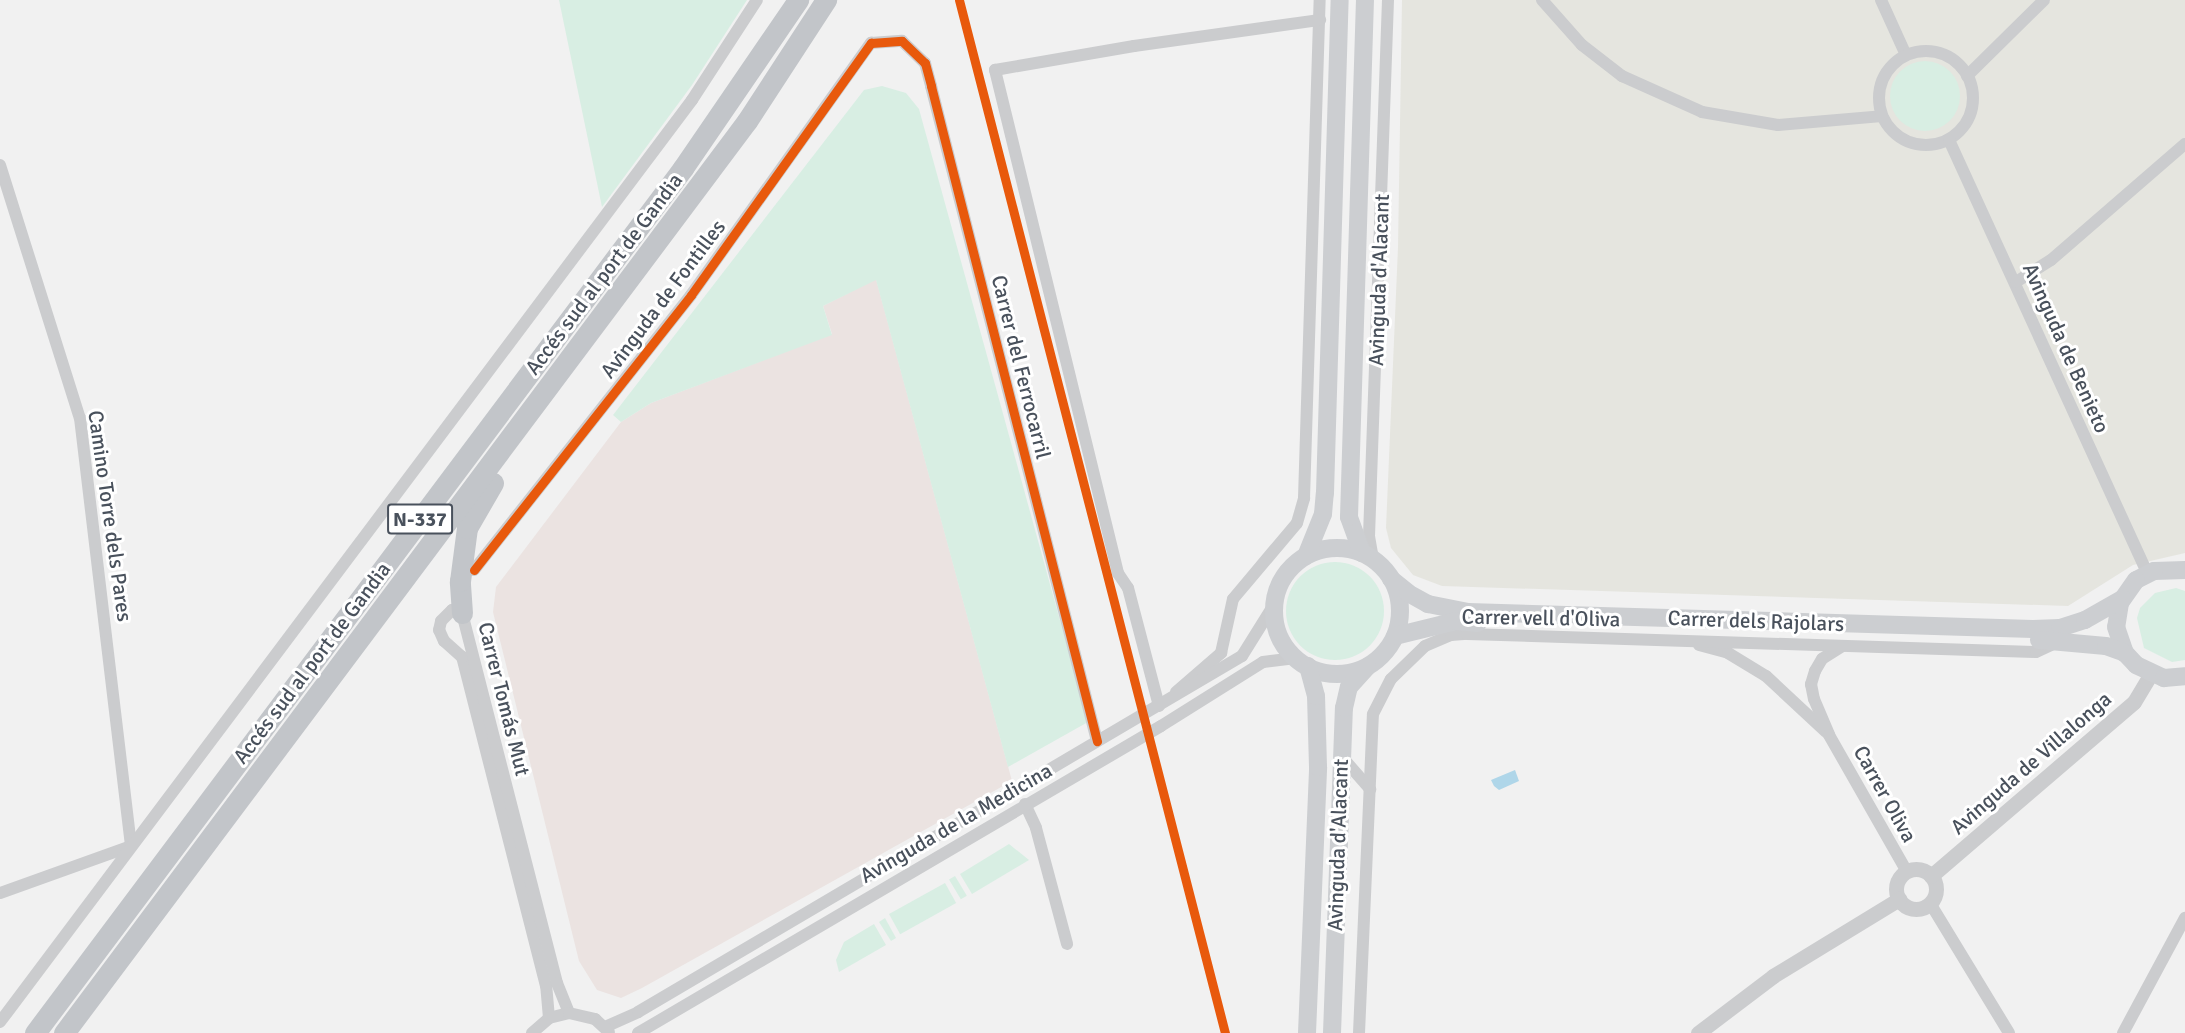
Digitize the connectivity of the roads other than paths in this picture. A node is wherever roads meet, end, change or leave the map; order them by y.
1 (757, 0) edge
2 (798, 0) edge
3 (826, 0) edge
4 (1320, 0) edge
5 (1340, 0) edge
6 (1365, 0) edge
7 (1388, 0) edge
8 (1542, 0) edge
9 (1881, 0) edge
10 (2044, 0) edge
11 (1320, 20) junction
12 (871, 43) joint
13 (1906, 55) junction
14 (1967, 76) junction
15 (1882, 116) junction
16 (1949, 140) junction
17 (2185, 144) edge
18 (0, 165) edge
19 (631, 277) junction
20 (2016, 282) junction
21 (1306, 556) junction
22 (1367, 556) junction
23 (474, 570) dead end
24 (2185, 570) edge
25 (2147, 573) junction
26 (1391, 579) junction
27 (2122, 599) junction
28 (1275, 603) junction
29 (462, 613) junction
30 (1395, 636) junction
31 (1673, 640) junction
32 (2062, 640) junction
33 (1845, 646) junction
34 (2125, 653) junction
35 (1302, 662) junction
36 (1369, 665) junction
37 (2151, 674) junction
38 (2185, 676) edge
39 (1164, 704) junction
40 (1829, 735) junction
41 (1097, 741) junction
42 (1342, 758) junction
43 (1370, 789) junction
44 (1025, 804) junction
45 (131, 846) junction
46 (1907, 872) junction
47 (1931, 876) junction
48 (0, 893) edge
49 (1899, 899) junction
50 (1930, 903) junction
51 (2185, 918) edge
52 (1067, 944) dead end
53 (570, 1013) junction
54 (549, 1018) junction
55 (0, 1022) edge
56 (608, 1030) edge
57 (35, 1033) edge
58 (64, 1033) edge
59 (532, 1033) edge
60 (638, 1033) edge
61 (1307, 1033) edge
62 (1332, 1033) edge
63 (1359, 1033) edge
64 (1698, 1033) edge
65 (2009, 1033) edge
66 (2123, 1033) edge

1 - 45 street
2 - 57 highway, Accés sud al port de Gandia / N-337
3 - 19 highway, Accés sud al port de Gandia / N-337
4 - 11 street
5 - 21 main road
6 - 22 main road, Avinguda d'Alacant
7 - 22 street, Avinguda d'Alacant
8 - 15 street
9 - 13 street
10 - 14 street
11 - 39 street, Avinguda de la Medicina
11 - 39 street
12 - 23 street, Avinguda de Fontilles
12 - 41 street, Carrer del Ferrocarril
13 - 14 street
13 - 15 street
14 - 16 street
15 - 16 street
16 - 20 street, Avinguda de Benieto
17 - 20 street
18 - 45 street, Camino Torre dels Pares
19 - 29 highway
19 - 58 highway, Accés sud al port de Gandia / N-337
20 - 25 street, Avinguda de Benieto
21 - 22 main road
21 - 28 main road
22 - 26 main road
24 - 25 main road
25 - 27 main road, Carrer dels Rajolars
26 - 27 main road, Carrer dels Rajolars
26 - 30 main road
27 - 34 main road
28 - 35 main road
28 - 39 street, Avinguda de la Medicina
29 - 53 street, Carrer Tomás Mut
29 - 54 street, Carrer Tomás Mut
30 - 32 main road, Carrer dels Rajolars
30 - 36 main road
31 - 33 street, Carrer vell d'Oliva
31 - 40 street, Carrer Oliva
31 - 43 street, Carrer vell d'Oliva
32 - 33 street, Carrer vell d'Oliva
32 - 34 main road, Carrer dels Rajolars
33 - 40 street, Carrer Oliva
34 - 37 main road
35 - 36 main road
35 - 44 street, Avinguda de la Medicina
35 - 61 main road, Avinguda d'Alacant
36 - 42 main road, Avinguda d'Alacant
37 - 38 main road
37 - 47 street, Avinguda de Villalonga
39 - 41 street, Avinguda de la Medicina
40 - 46 street, Carrer Oliva
41 - 56 street, Avinguda de la Medicina
42 - 43 street
42 - 62 main road, Avinguda d'Alacant
43 - 63 street, Carrer vell d'Oliva
44 - 52 street
44 - 60 street, Avinguda de la Medicina
45 - 48 street
45 - 55 street
46 - 47 street
46 - 49 street
47 - 50 street
49 - 50 street
49 - 64 street
50 - 65 street
51 - 66 street
53 - 54 street
53 - 56 street
54 - 59 street

